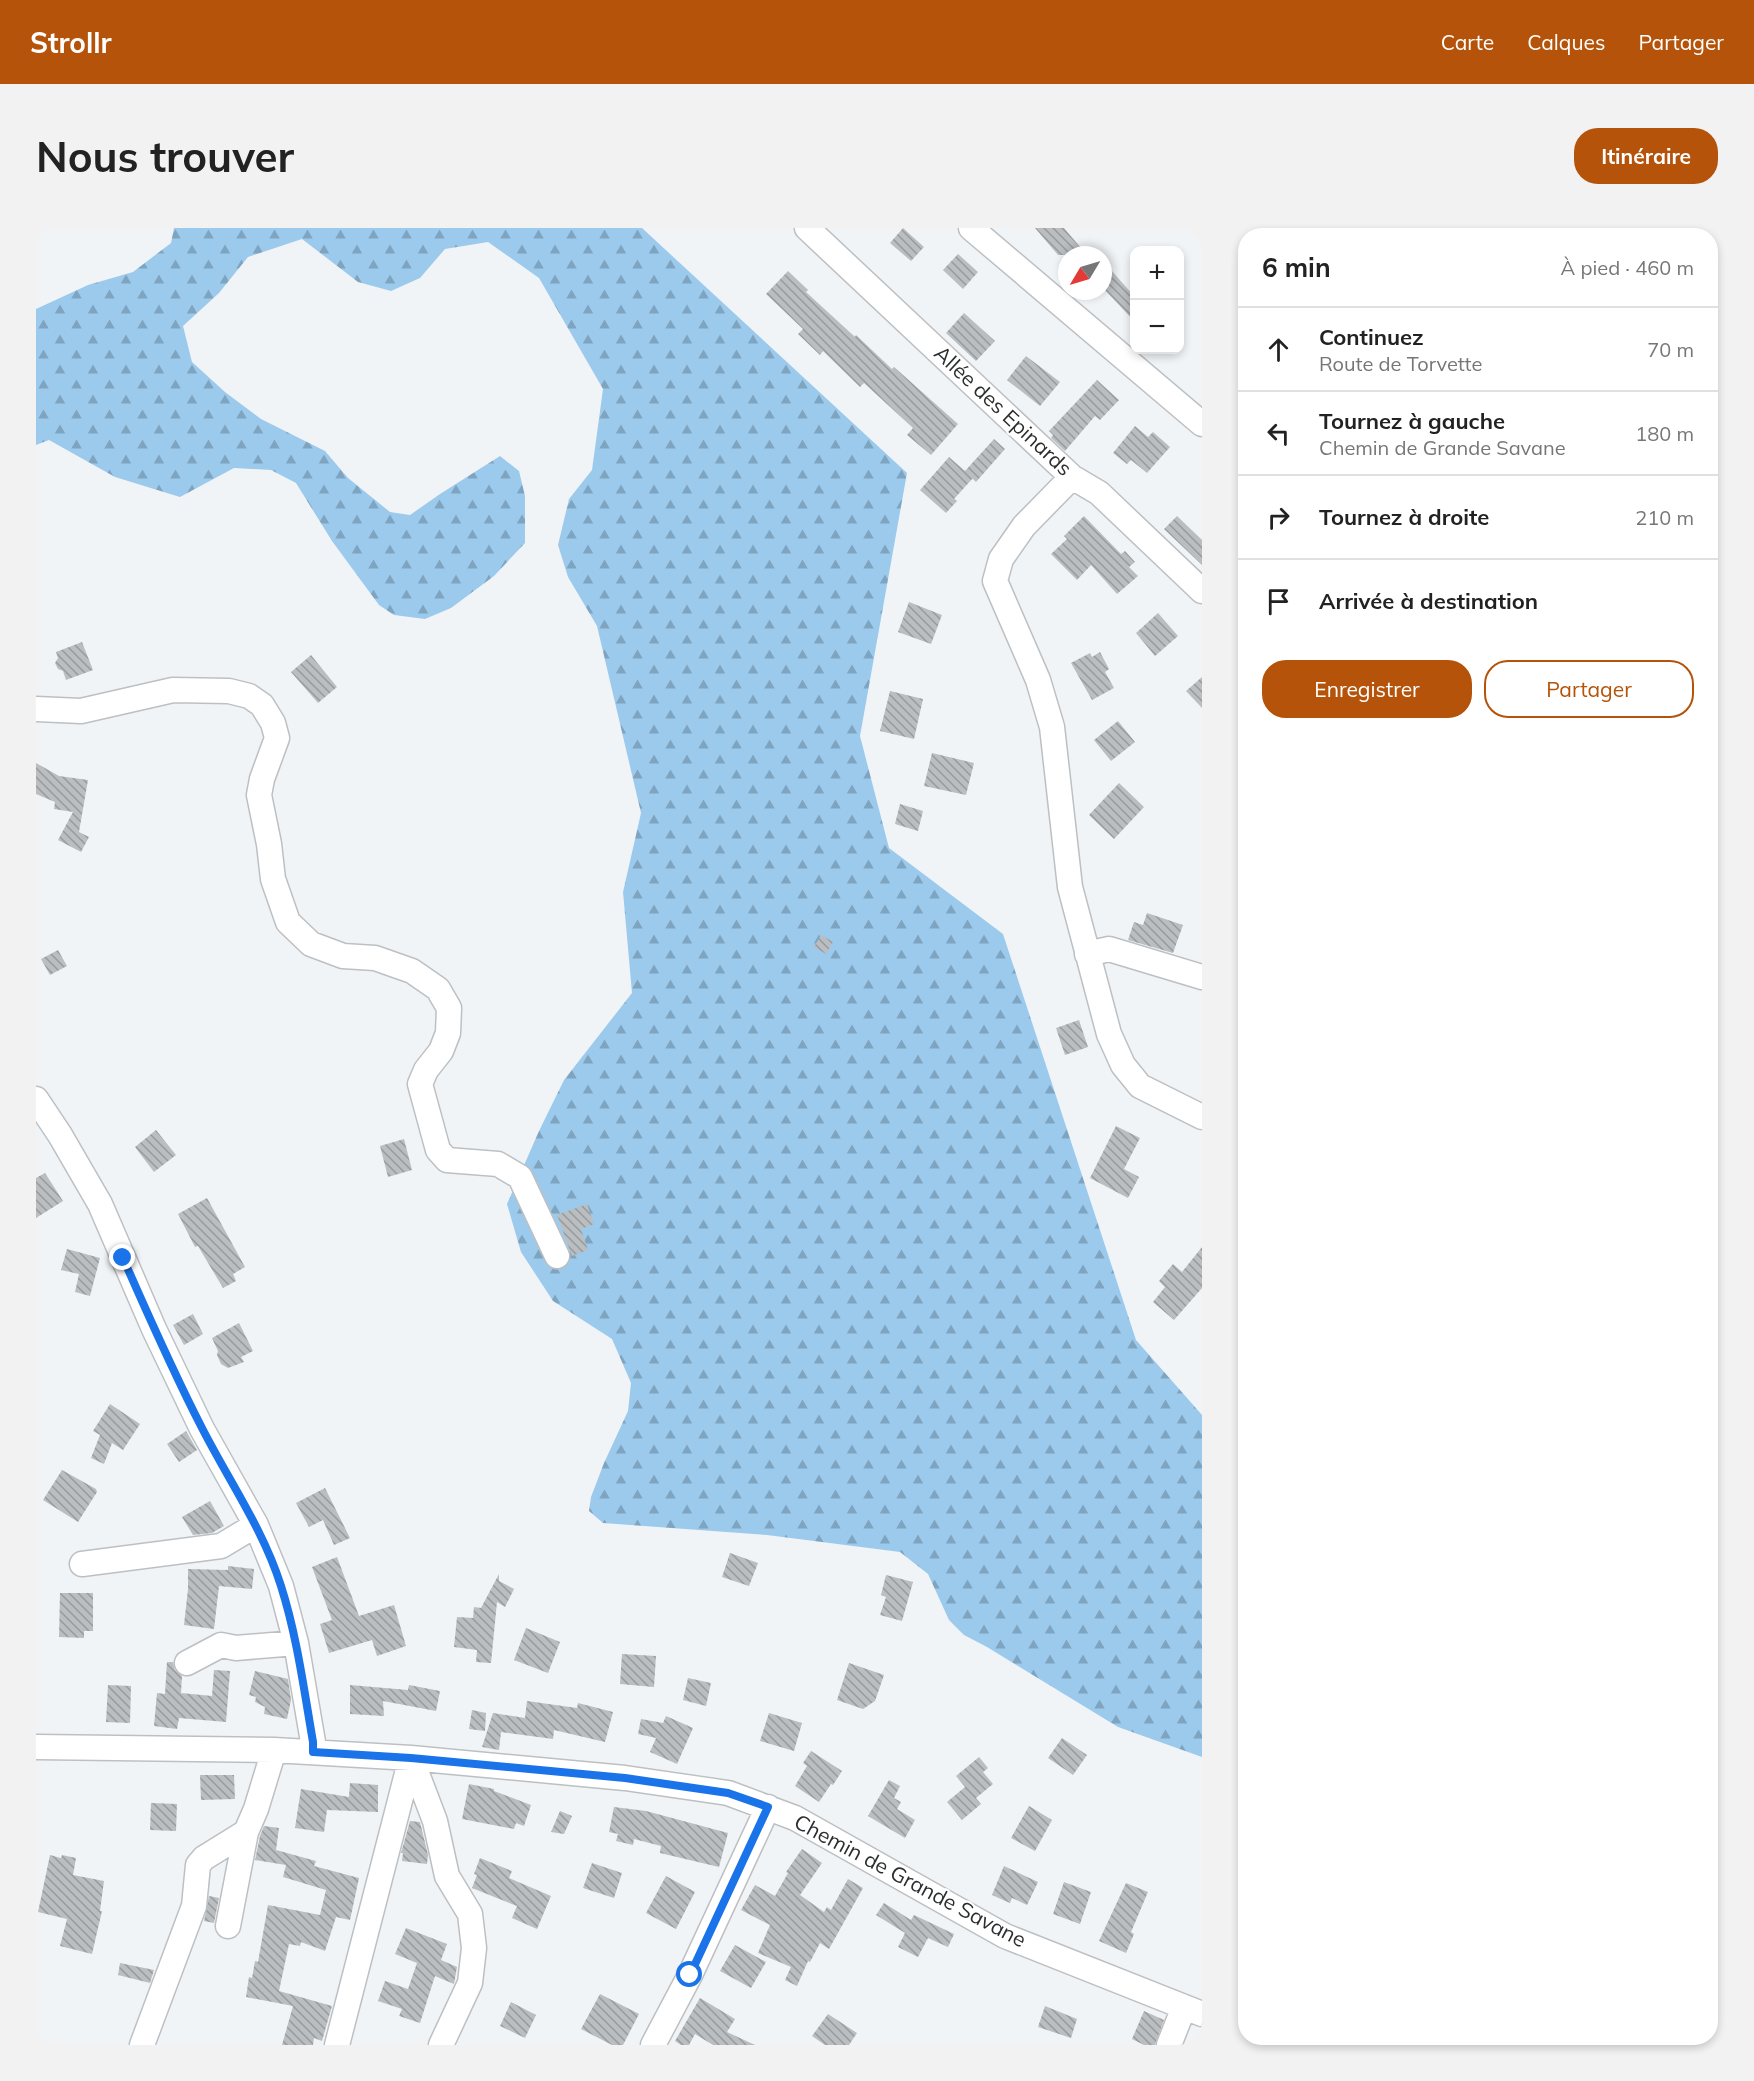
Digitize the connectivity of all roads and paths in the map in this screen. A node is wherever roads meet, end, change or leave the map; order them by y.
1 (807, 228) edge
2 (971, 228) edge
3 (1202, 424) edge
4 (1072, 477) junction
5 (1202, 591) edge
6 (36, 709) edge
7 (1087, 954) junction
8 (1202, 977) edge
9 (36, 1099) edge
10 (1202, 1117) edge
11 (557, 1256) dead end
12 (256, 1525) junction
13 (82, 1564) dead end
14 (296, 1643) junction
15 (187, 1663) dead end
16 (36, 1747) edge
17 (274, 1750) junction
18 (313, 1752) junction
19 (411, 1758) junction
20 (768, 1807) junction
21 (246, 1832) junction
22 (228, 1926) dead end
23 (1193, 2011) edge
24 (142, 2045) edge
25 (337, 2045) edge
26 (441, 2045) edge
27 (653, 2045) edge
28 (1169, 2045) edge

1 - 4 street, Allée des Epinards
2 - 3 street
4 - 5 street, Allée des Epinards
4 - 7 street
6 - 11 street
7 - 8 street
7 - 10 street
9 - 12 street
12 - 13 street
12 - 14 street
14 - 15 street
14 - 18 street
16 - 17 street, Chemin de Grande Savane
17 - 18 street, Chemin de Grande Savane
17 - 21 street
18 - 19 street, Chemin de Grande Savane
19 - 20 street, Chemin de Grande Savane
19 - 25 street
19 - 26 street
20 - 23 street, Chemin de Grande Savane
20 - 27 street
21 - 22 street
21 - 24 street
23 - 28 street

